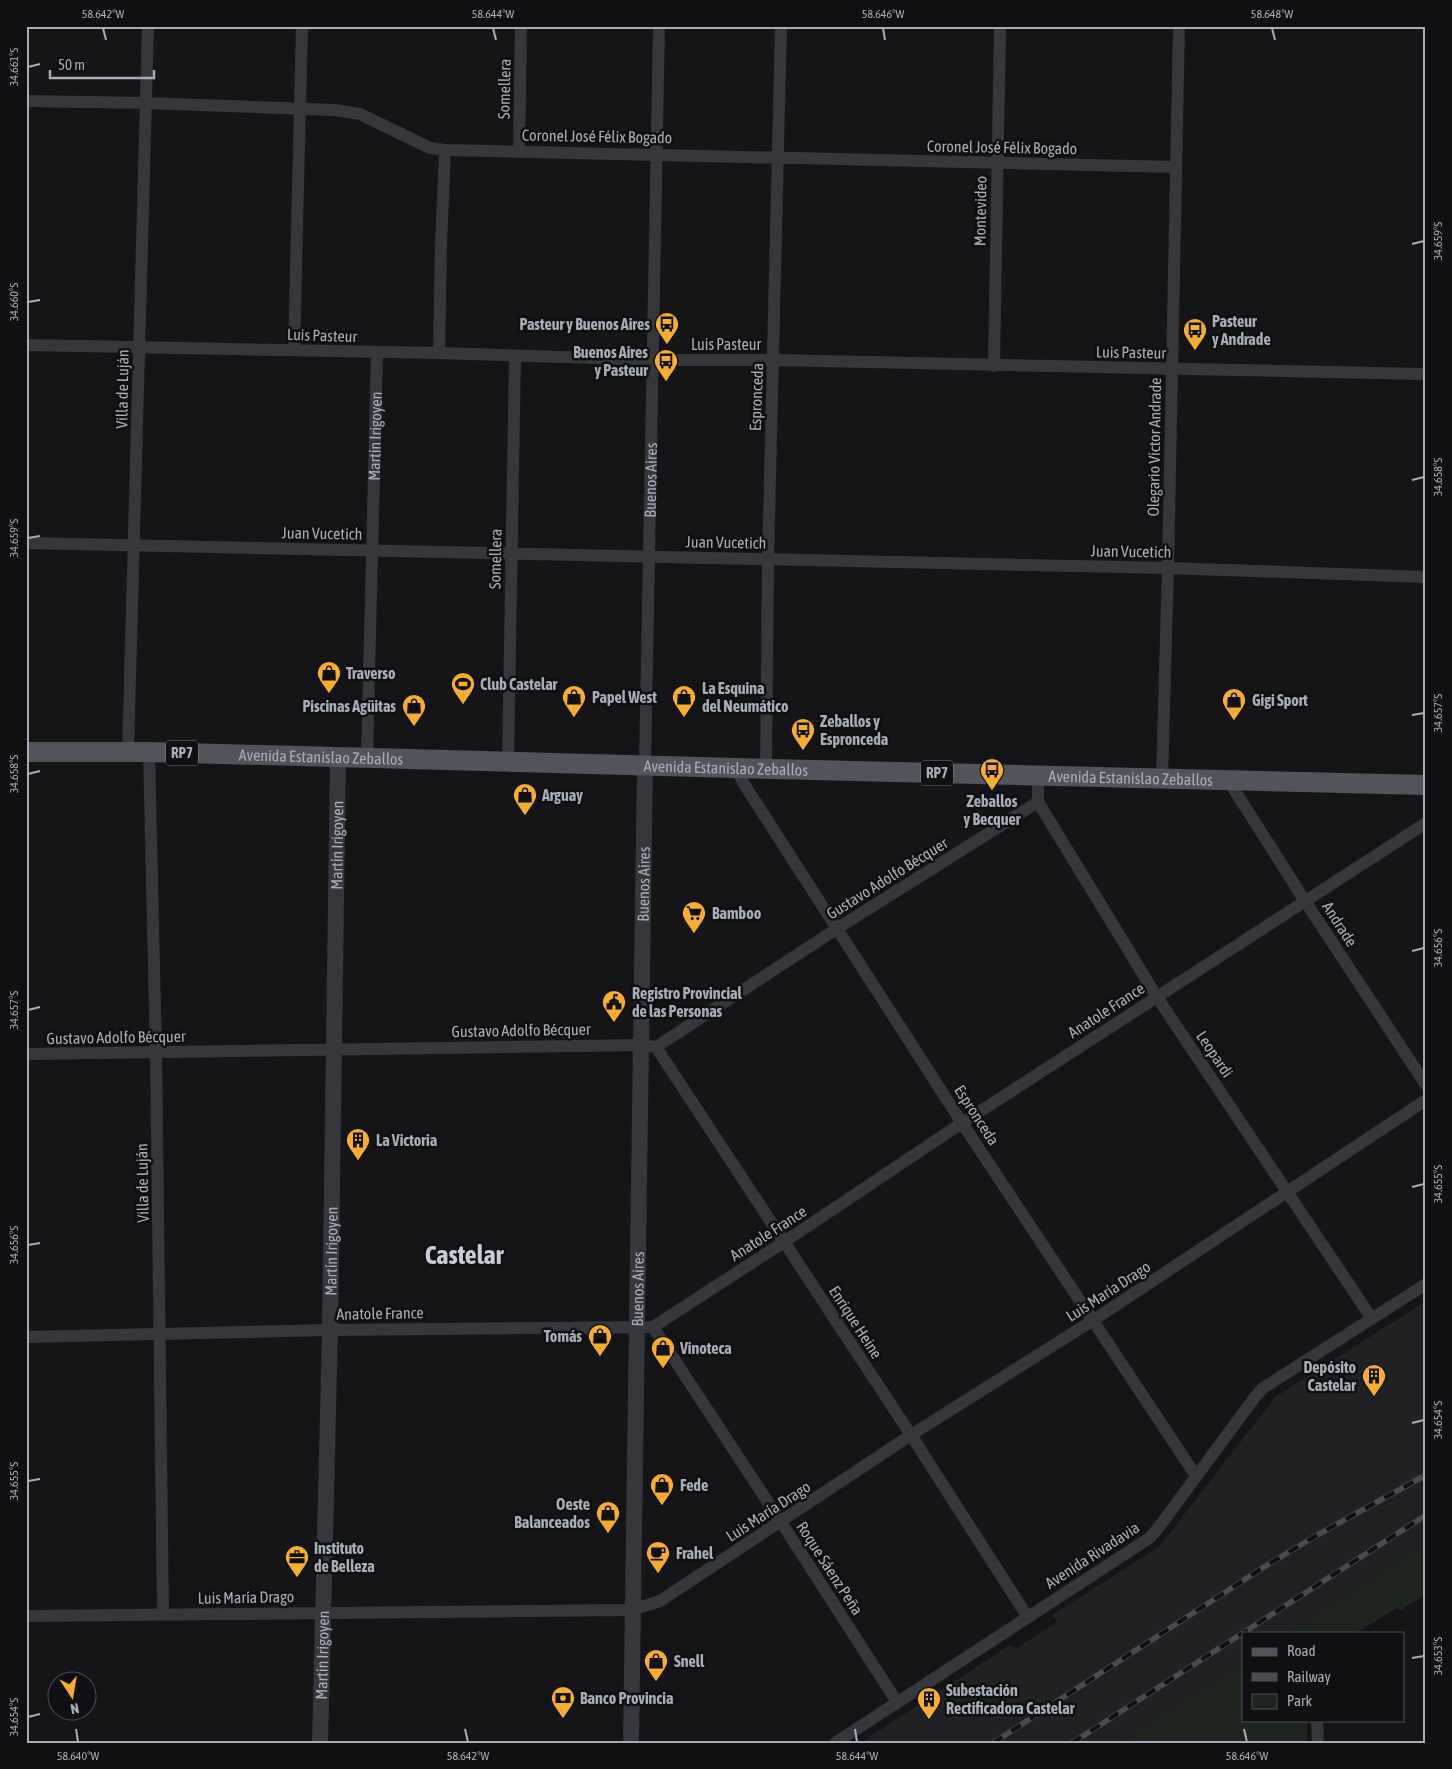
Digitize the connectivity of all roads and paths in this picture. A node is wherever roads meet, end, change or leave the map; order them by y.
1 (148, 26) edge
2 (302, 26) edge
3 (521, 26) edge
4 (659, 26) edge
5 (781, 26) edge
6 (1000, 26) edge
7 (1180, 26) edge
8 (26, 101) edge
9 (145, 103) junction
10 (300, 108) junction
11 (445, 150) junction
12 (519, 151) junction
13 (656, 154) junction
14 (778, 157) junction
15 (997, 163) junction
16 (1176, 167) junction
17 (26, 345) edge
18 (139, 348) junction
19 (294, 350) junction
20 (377, 353) junction
21 (439, 353) junction
22 (515, 356) junction
23 (652, 360) junction
24 (774, 360) junction
25 (994, 366) junction
26 (1171, 369) junction
27 (1426, 374) edge
28 (26, 543) edge
29 (134, 545) junction
30 (373, 550) junction
31 (512, 553) junction
32 (650, 556) junction
33 (768, 560) junction
34 (1168, 568) junction
35 (1426, 577) edge
36 (26, 752) edge
37 (128, 752) junction
38 (149, 752) junction
39 (338, 758) junction
40 (367, 758) junction
41 (508, 762) junction
42 (645, 765) junction
43 (736, 768) junction
44 (766, 769) junction
45 (1038, 775) junction
46 (1162, 778) junction
47 (1228, 780) junction
48 (1426, 784) edge
49 (1038, 802) junction
50 (1426, 823) edge
51 (1305, 901) junction
52 (838, 928) junction
53 (1157, 996) junction
54 (648, 1046) junction
55 (332, 1049) junction
56 (156, 1053) junction
57 (26, 1054) edge
58 (1426, 1085) edge
59 (1426, 1100) edge
60 (962, 1123) junction
61 (1288, 1193) junction
62 (784, 1242) junction
63 (1426, 1284) edge
64 (1372, 1319) junction
65 (1092, 1321) junction
66 (645, 1326) junction
67 (330, 1330) junction
68 (160, 1334) junction
69 (26, 1337) edge
70 (911, 1435) junction
71 (1196, 1476) junction
72 (781, 1522) junction
73 (632, 1610) junction
74 (323, 1613) junction
75 (163, 1614) junction
76 (26, 1616) edge
77 (1027, 1616) junction
78 (896, 1702) junction
79 (1318, 1722) edge
80 (320, 1743) edge
81 (631, 1743) edge
82 (835, 1743) edge
83 (1318, 1743) edge

1 - 9 street, Villa de Luján
2 - 10 street
3 - 12 street, Somellera
4 - 13 street, Buenos Aires
5 - 14 street, Espronceda
6 - 15 street, Montevideo
7 - 16 street, Olegario Víctor Andrade
8 - 9 street, Coronel José Félix Bogado
9 - 10 street, Coronel José Félix Bogado
9 - 18 street, Villa de Luján
10 - 11 street, Coronel José Félix Bogado
10 - 19 street
11 - 12 street, Coronel José Félix Bogado
11 - 21 street
12 - 13 street, Coronel José Félix Bogado
13 - 14 street, Coronel José Félix Bogado
13 - 23 street, Buenos Aires
14 - 15 street, Coronel José Félix Bogado
14 - 24 street, Espronceda
15 - 16 street, Coronel José Félix Bogado
15 - 25 street, Montevideo
16 - 26 street, Olegario Víctor Andrade
17 - 18 street, Luis Pasteur
18 - 19 street, Luis Pasteur
18 - 29 street, Villa de Luján
19 - 20 street, Luis Pasteur
20 - 21 street, Luis Pasteur
20 - 30 street, Martín Irigoyen
21 - 22 street, Luis Pasteur
22 - 23 street, Luis Pasteur
22 - 31 street, Somellera
23 - 24 street, Luis Pasteur
23 - 32 street, Buenos Aires
24 - 25 street, Luis Pasteur
24 - 33 street, Espronceda
25 - 26 street, Luis Pasteur
26 - 27 street, Luis Pasteur
26 - 34 street, Olegario Víctor Andrade
28 - 29 street, Juan Vucetich
29 - 30 street, Juan Vucetich
29 - 37 street, Villa de Luján
30 - 31 street, Juan Vucetich
30 - 40 street, Martín Irigoyen
31 - 32 street, Juan Vucetich
31 - 41 street, Somellera
32 - 33 street, Juan Vucetich
32 - 42 street, Buenos Aires
33 - 34 street, Juan Vucetich
33 - 44 street, Espronceda
34 - 35 street, Juan Vucetich
34 - 46 street, Olegario Víctor Andrade
36 - 37 main road, Avenida Estanislao Zeballos / RP7
37 - 38 main road, Avenida Estanislao Zeballos / RP7
38 - 39 main road, Avenida Estanislao Zeballos / RP7
38 - 56 street, Villa de Luján
39 - 40 main road, Avenida Estanislao Zeballos / RP7
39 - 55 street, Martín Irigoyen
40 - 41 main road, Avenida Estanislao Zeballos / RP7
41 - 42 main road, Avenida Estanislao Zeballos / RP7
42 - 43 main road, Avenida Estanislao Zeballos / RP7
42 - 54 street, Buenos Aires
43 - 44 main road, Avenida Estanislao Zeballos / RP7
43 - 52 street, Espronceda
44 - 45 main road, Avenida Estanislao Zeballos / RP7
45 - 46 main road, Avenida Estanislao Zeballos / RP7
45 - 49 street
46 - 47 main road, Avenida Estanislao Zeballos / RP7
47 - 48 main road, Avenida Estanislao Zeballos / RP7
47 - 51 street, Andrade
49 - 52 street, Gustavo Adolfo Bécquer
49 - 53 street, Leopardi
50 - 51 street, Anatole France
51 - 53 street, Anatole France
51 - 58 street, Andrade
52 - 54 street, Gustavo Adolfo Bécquer
52 - 60 street, Espronceda
53 - 60 street, Anatole France
53 - 61 street, Leopardi
54 - 55 street, Gustavo Adolfo Bécquer
54 - 62 street, Enrique Heine
54 - 66 street, Buenos Aires
55 - 56 street, Gustavo Adolfo Bécquer
55 - 67 street, Martín Irigoyen
56 - 57 street, Gustavo Adolfo Bécquer
56 - 68 street, Villa de Luján
59 - 61 street, Luis María Drago
60 - 62 street, Anatole France
60 - 65 street, Espronceda
61 - 64 street, Leopardi
61 - 65 street, Luis María Drago
62 - 66 street, Anatole France
62 - 70 street, Enrique Heine
63 - 64 street, Avenida Rivadavia
64 - 71 street, Avenida Rivadavia
65 - 70 street, Luis María Drago
65 - 71 street, Espronceda
66 - 67 street, Anatole France
66 - 72 street, Roque Sáenz Peña
66 - 73 street, Buenos Aires
67 - 68 street, Anatole France
67 - 74 street, Martín Irigoyen
68 - 69 street, Anatole France
68 - 75 street, Villa de Luján
70 - 72 street, Luis María Drago
70 - 77 street, Enrique Heine
71 - 77 street, Avenida Rivadavia
72 - 73 street, Luis María Drago
72 - 78 street, Roque Sáenz Peña
73 - 74 street, Luis María Drago
73 - 81 street, Buenos Aires
74 - 75 street, Luis María Drago
74 - 80 street, Martín Irigoyen
75 - 76 street, Luis María Drago
77 - 78 street, Avenida Rivadavia
78 - 82 street, Avenida Rivadavia
79 - 83 street

